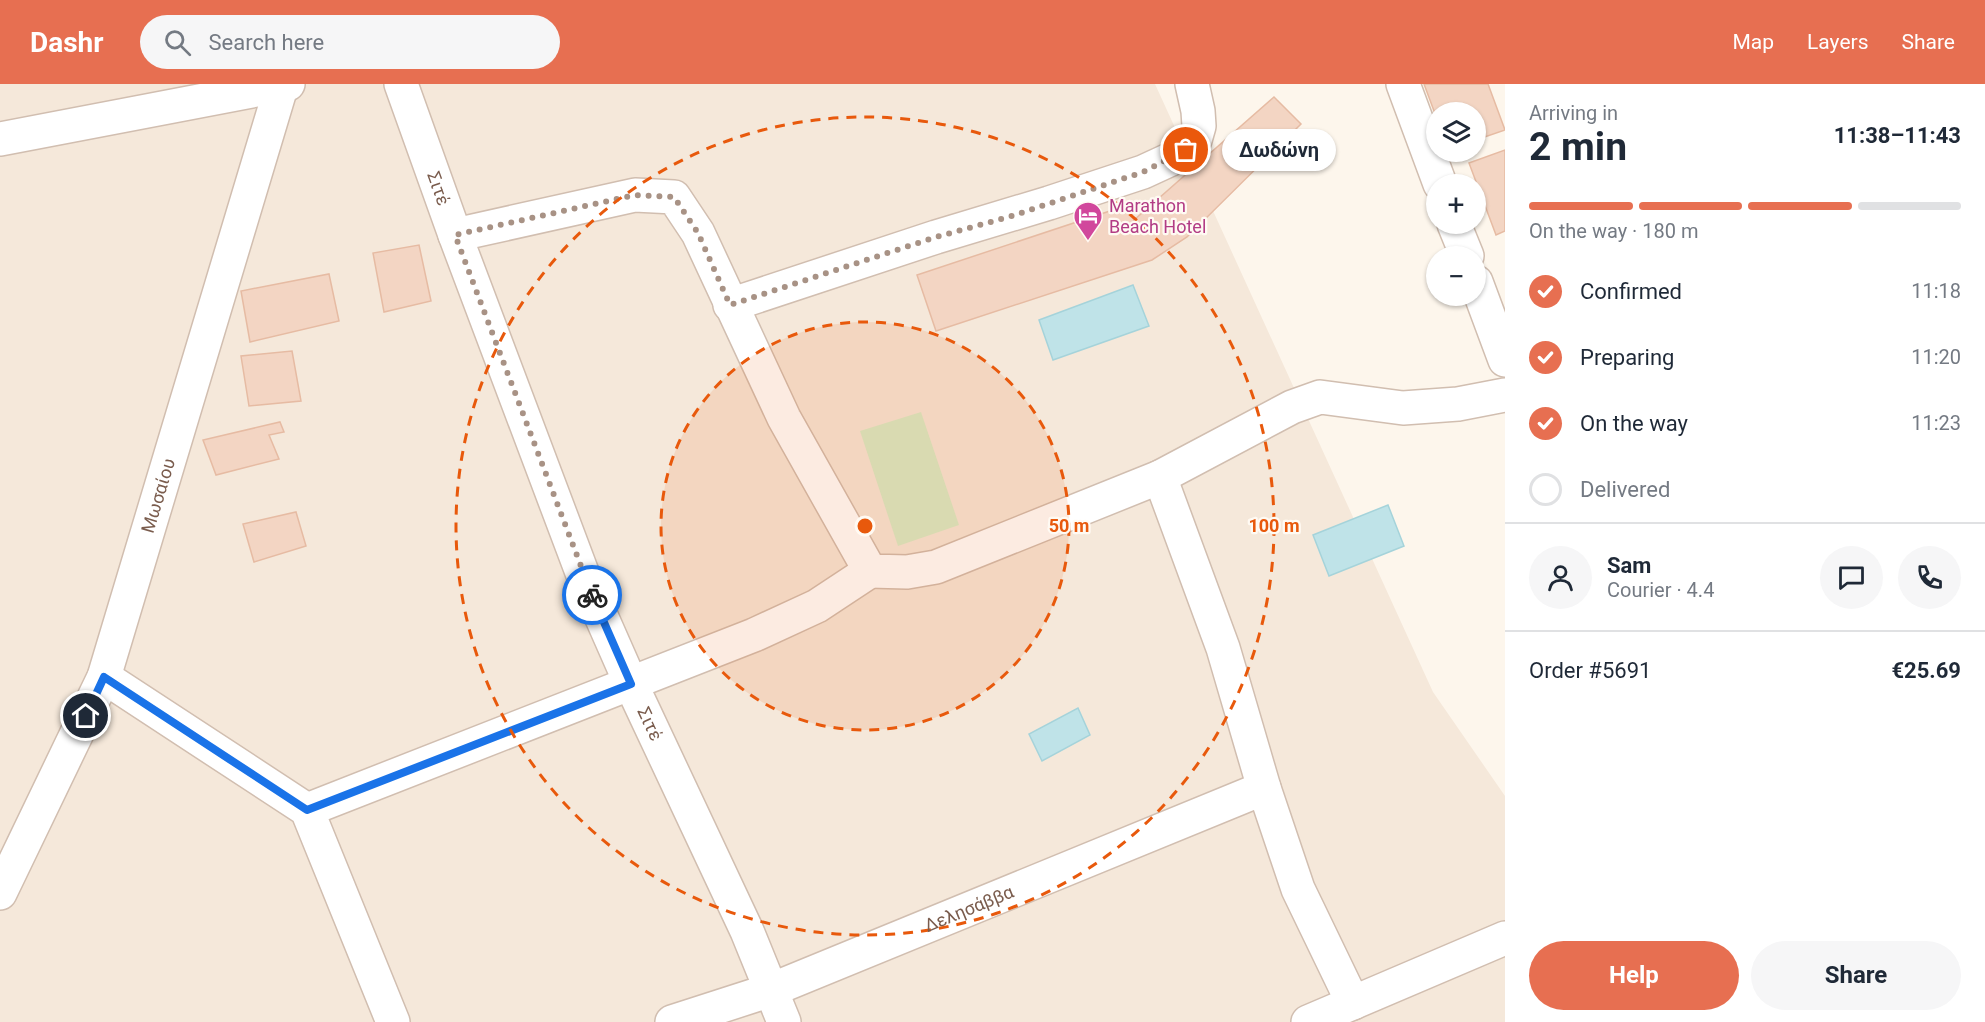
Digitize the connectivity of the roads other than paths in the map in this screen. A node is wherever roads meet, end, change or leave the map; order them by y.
1 (284, 84) edge
2 (401, 84) edge
3 (1192, 84) edge
4 (1403, 84) edge
5 (0, 139) edge
6 (1436, 174) edge
7 (455, 235) junction
8 (730, 305) junction
9 (1485, 306) edge
10 (1505, 360) edge
11 (1505, 395) edge
12 (1160, 477) junction
13 (870, 571) junction
14 (104, 677) junction
15 (631, 684) junction
16 (1264, 788) junction
17 (307, 810) junction
18 (0, 893) edge
19 (1505, 938) edge
20 (771, 990) junction
21 (1353, 1003) junction
22 (393, 1022) edge
23 (672, 1022) edge
24 (784, 1022) edge
25 (1308, 1022) edge

1 - 5 street
1 - 14 street, Μωσαίου
2 - 7 street, Σιτέ
3 - 8 street
4 - 6 street
7 - 8 street
7 - 15 street, Σιτέ
8 - 13 street
9 - 10 street
11 - 12 street
12 - 13 street
12 - 16 street
13 - 15 street
14 - 17 street
14 - 18 street, Μωσαίου
15 - 17 street
15 - 20 street, Σιτέ
16 - 20 street, Δελησάββα
16 - 21 street
17 - 22 street
19 - 21 street
20 - 23 street, Δελησάββα
20 - 24 street, Σιτέ
21 - 25 street

